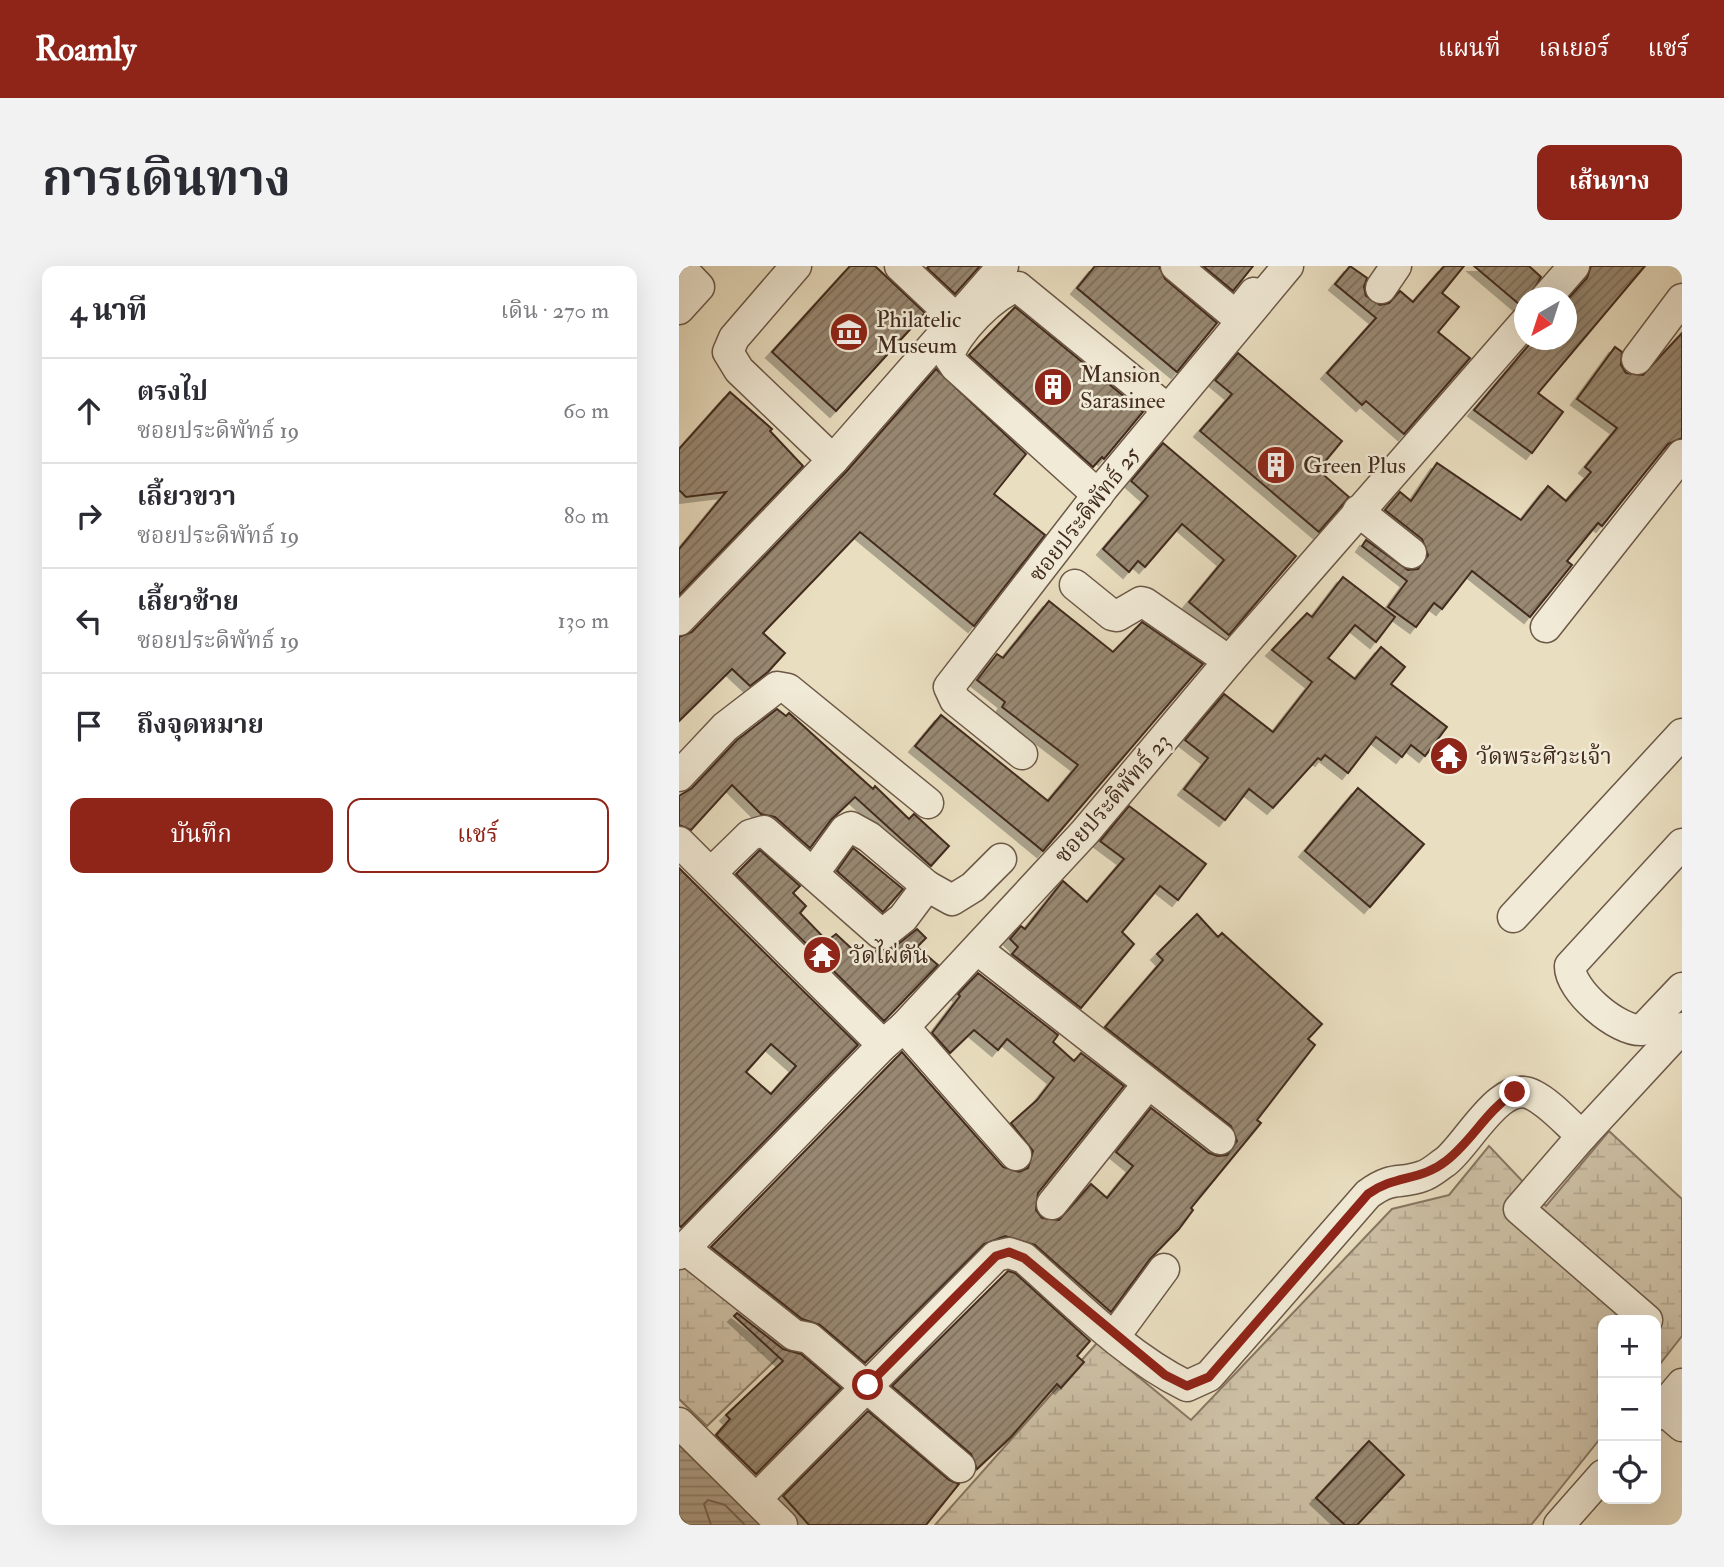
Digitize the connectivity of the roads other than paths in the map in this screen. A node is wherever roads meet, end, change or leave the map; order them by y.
1 (679, 266) edge
2 (796, 266) edge
3 (900, 266) edge
4 (1003, 266) edge
5 (1175, 266) edge
6 (1276, 266) edge
7 (1288, 266) edge
8 (1574, 266) edge
9 (1556, 287) edge
10 (1682, 299) edge
11 (679, 309) edge
12 (956, 319) junction
13 (1514, 333) edge
14 (1637, 359) dead end
15 (1167, 409) junction
16 (1682, 455) edge
17 (834, 460) junction
18 (1097, 495) junction
19 (1358, 512) junction
20 (1411, 553) dead end
21 (1075, 585) dead end
22 (679, 620) edge
23 (1546, 627) dead end
24 (1229, 661) junction
25 (1682, 734) edge
26 (1022, 754) dead end
27 (679, 776) edge
28 (928, 803) dead end
29 (679, 842) edge
30 (1682, 844) edge
31 (1001, 859) dead end
32 (712, 872) junction
33 (813, 874) junction
34 (927, 886) junction
35 (1513, 918) dead end
36 (978, 950) junction
37 (1682, 988) edge
38 (1682, 1028) edge
39 (893, 1036) junction
40 (1148, 1084) junction
41 (1583, 1136) junction
42 (1220, 1139) dead end
43 (1016, 1155) dead end
44 (1052, 1203) dead end
45 (682, 1251) edge
46 (1164, 1269) dead end
47 (1641, 1315) edge
48 (1114, 1336) junction
49 (1682, 1384) edge
50 (868, 1385) junction
51 (1666, 1416) edge
52 (679, 1423) edge
53 (960, 1467) dead end
54 (1598, 1481) edge
55 (756, 1499) dead end
56 (782, 1525) edge
57 (1559, 1525) edge

1 - 11 street
2 - 17 street
3 - 12 street
4 - 12 street
5 - 6 street
7 - 15 street, ซอยประดิพัทธ์ 25
8 - 9 street
10 - 14 street
12 - 17 street
13 - 19 street, ซอยประดิพัทธ์ 23
15 - 18 street, ซอยประดิพัทธ์ 25
15 - 18 street
16 - 23 street
17 - 22 street
18 - 26 street, ซอยประดิพัทธ์ 25
19 - 20 street
19 - 24 street, ซอยประดิพัทธ์ 23
21 - 24 street
24 - 36 street, ซอยประดิพัทธ์ 23
25 - 35 street
27 - 28 street
29 - 32 street
30 - 37 street
31 - 34 street
32 - 33 street
32 - 39 street
33 - 34 street
33 - 34 street
36 - 39 street, ซอยประดิพัทธ์ 23
36 - 40 street
38 - 41 street
39 - 43 street
39 - 45 street, ซอยประดิพัทธ์ 23
40 - 42 street
40 - 44 street
41 - 47 street
41 - 48 street
45 - 50 street
46 - 48 street
48 - 50 street
49 - 51 street
50 - 53 street
50 - 55 street
52 - 56 street
54 - 57 street

